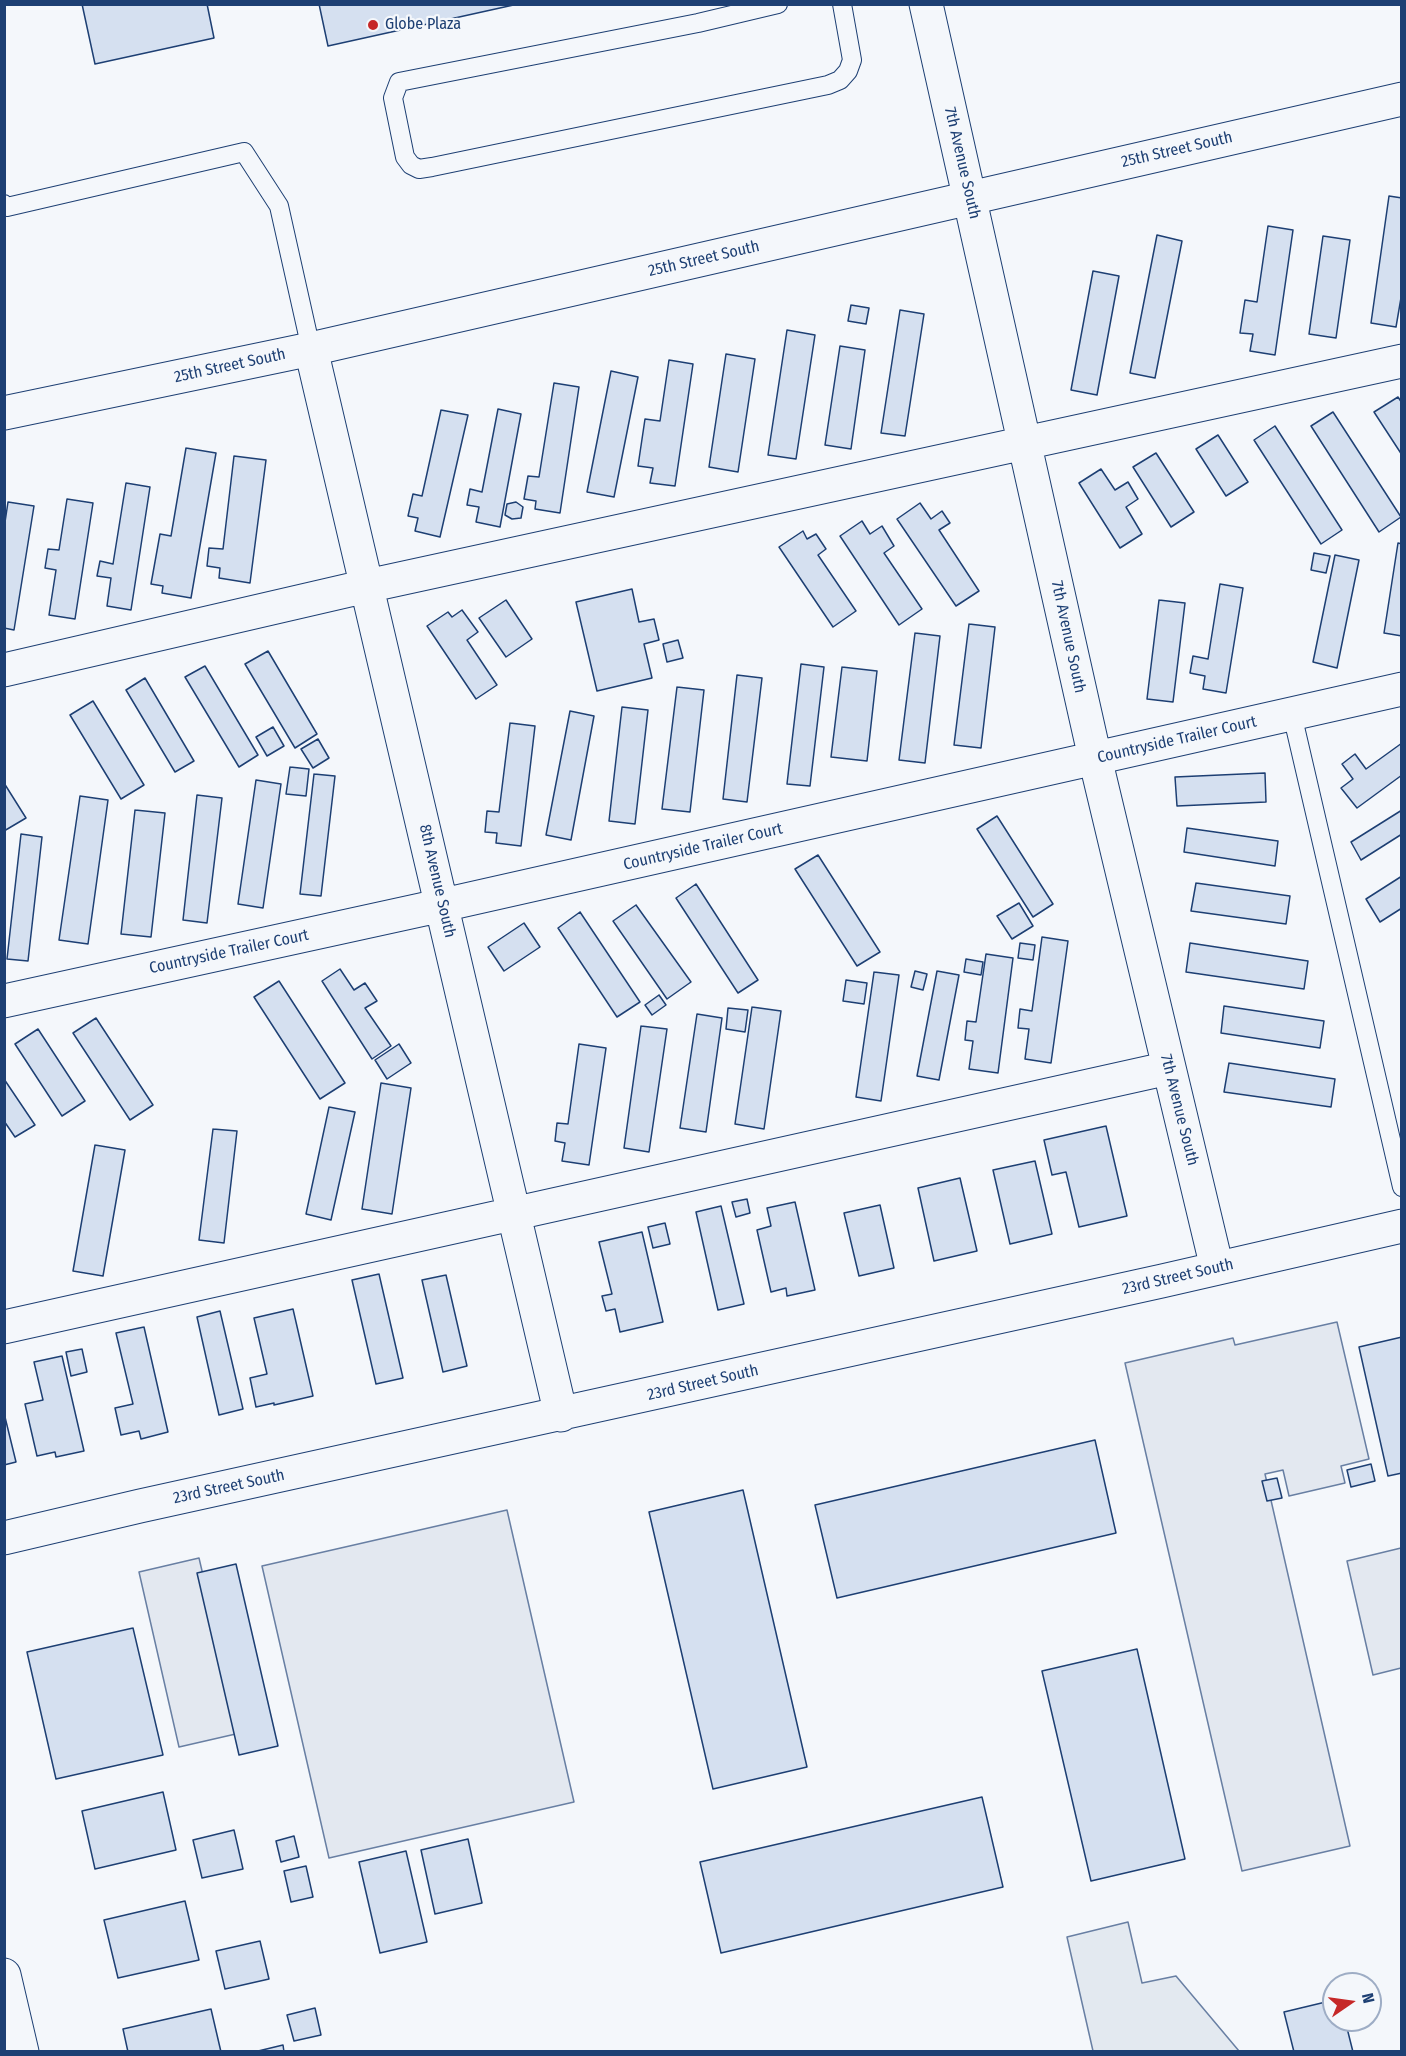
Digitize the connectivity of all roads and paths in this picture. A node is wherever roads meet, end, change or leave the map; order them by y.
1 (778, 4) edge
2 (842, 4) edge
3 (926, 4) edge
4 (1401, 99) edge
5 (970, 198) junction
6 (4, 204) edge
7 (311, 349) junction
8 (1401, 361) edge
9 (4, 413) edge
10 (1025, 443) junction
11 (367, 586) junction
12 (4, 670) edge
13 (1401, 688) edge
14 (1292, 714) junction
15 (1095, 758) junction
16 (443, 905) junction
17 (4, 1001) edge
18 (1169, 1068) junction
19 (1401, 1187) edge
20 (513, 1213) junction
21 (1401, 1226) edge
22 (1217, 1268) junction
23 (4, 1327) edge
24 (561, 1414) junction
25 (4, 1538) edge
26 (4, 1975) edge
27 (22, 2052) edge

1 - 2 lane
3 - 5 street, 7th Avenue South
4 - 5 street, 25th Street South
5 - 7 street, 25th Street South
5 - 10 street, 7th Avenue South
6 - 7 lane
7 - 9 street, 25th Street South
7 - 11 street, 8th Avenue South
8 - 10 street
10 - 11 street
10 - 15 street, 7th Avenue South
11 - 12 street
11 - 16 street, 8th Avenue South
13 - 14 street, Countryside Trailer Court
14 - 15 street, Countryside Trailer Court
14 - 19 lane
15 - 16 street, Countryside Trailer Court
15 - 18 street, 7th Avenue South
16 - 17 street, Countryside Trailer Court
16 - 20 street, 8th Avenue South
18 - 20 street
18 - 22 street, 7th Avenue South
20 - 23 street
20 - 24 street, 8th Avenue South
21 - 22 street, 23rd Street South
22 - 24 street, 23rd Street South
24 - 25 street, 23rd Street South
26 - 27 street

